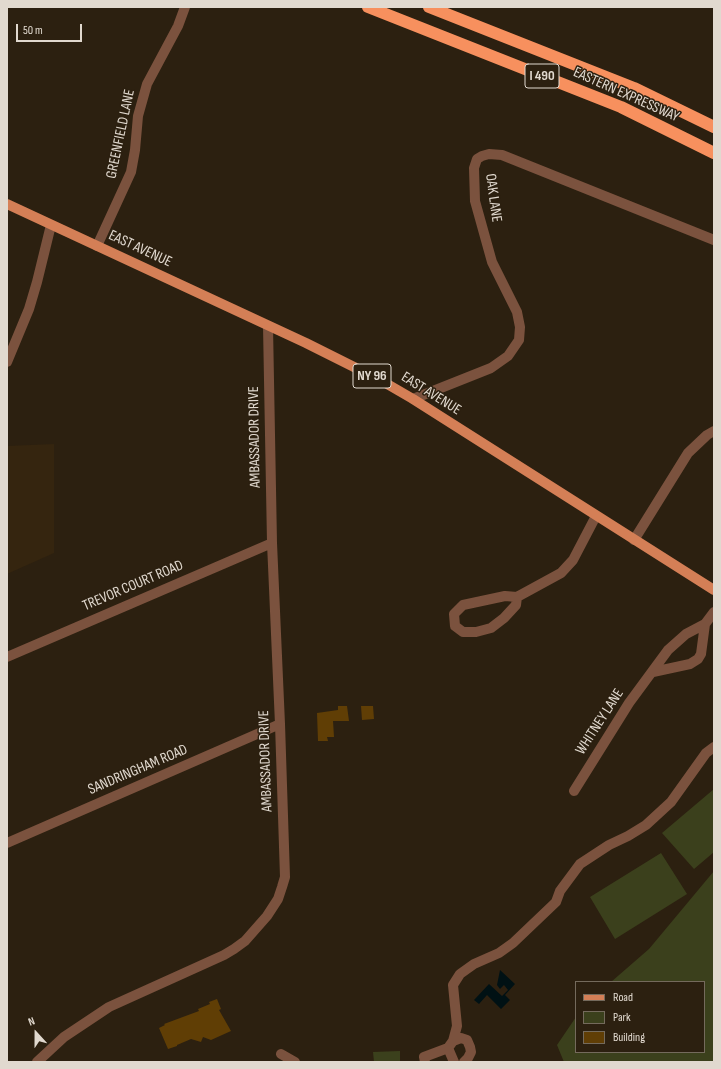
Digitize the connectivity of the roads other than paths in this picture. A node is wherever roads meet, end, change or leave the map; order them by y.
1 (185, 7) edge
2 (368, 7) edge
3 (429, 7) edge
4 (714, 127) edge
5 (714, 154) edge
6 (7, 204) edge
7 (51, 225) junction
8 (714, 240) edge
9 (97, 246) junction
10 (268, 326) junction
11 (7, 362) edge
12 (413, 399) junction
13 (714, 431) edge
14 (596, 516) junction
15 (634, 540) junction
16 (272, 543) junction
17 (714, 590) edge
18 (517, 598) junction
19 (714, 612) edge
20 (705, 624) junction
21 (7, 657) edge
22 (653, 672) junction
23 (280, 724) junction
24 (714, 747) edge
25 (574, 791) dead end
26 (7, 843) edge
27 (451, 1045) junction
28 (281, 1054) dead end
29 (37, 1062) edge
30 (295, 1062) edge
31 (425, 1062) edge
32 (454, 1062) edge
33 (464, 1062) edge

1 - 9 street, GREENFIELD LANE
2 - 5 highway, EASTERN EXPRESSWAY / I 490
3 - 4 highway, EASTERN EXPRESSWAY / I 490
6 - 7 main road, EAST AVENUE / NY 96
7 - 9 main road, EAST AVENUE / NY 96
7 - 11 street
8 - 12 street, OAK LANE
9 - 10 main road, EAST AVENUE / NY 96
10 - 12 main road, EAST AVENUE / NY 96
10 - 16 street, AMBASSADOR DRIVE
12 - 14 main road, EAST AVENUE / NY 96
13 - 15 street
14 - 15 main road, EAST AVENUE / NY 96
14 - 18 street
15 - 17 main road, EAST AVENUE / NY 96
16 - 21 street, TREVOR COURT ROAD
16 - 23 street, AMBASSADOR DRIVE
18 - 18 street
19 - 20 street, WHITNEY LANE
20 - 22 street, WHITNEY LANE
20 - 22 street, WHITNEY LANE
22 - 25 street, WHITNEY LANE
23 - 26 street, SANDRINGHAM ROAD
23 - 29 street, AMBASSADOR DRIVE
24 - 27 street
27 - 31 street
27 - 32 street
27 - 33 street
28 - 30 street

